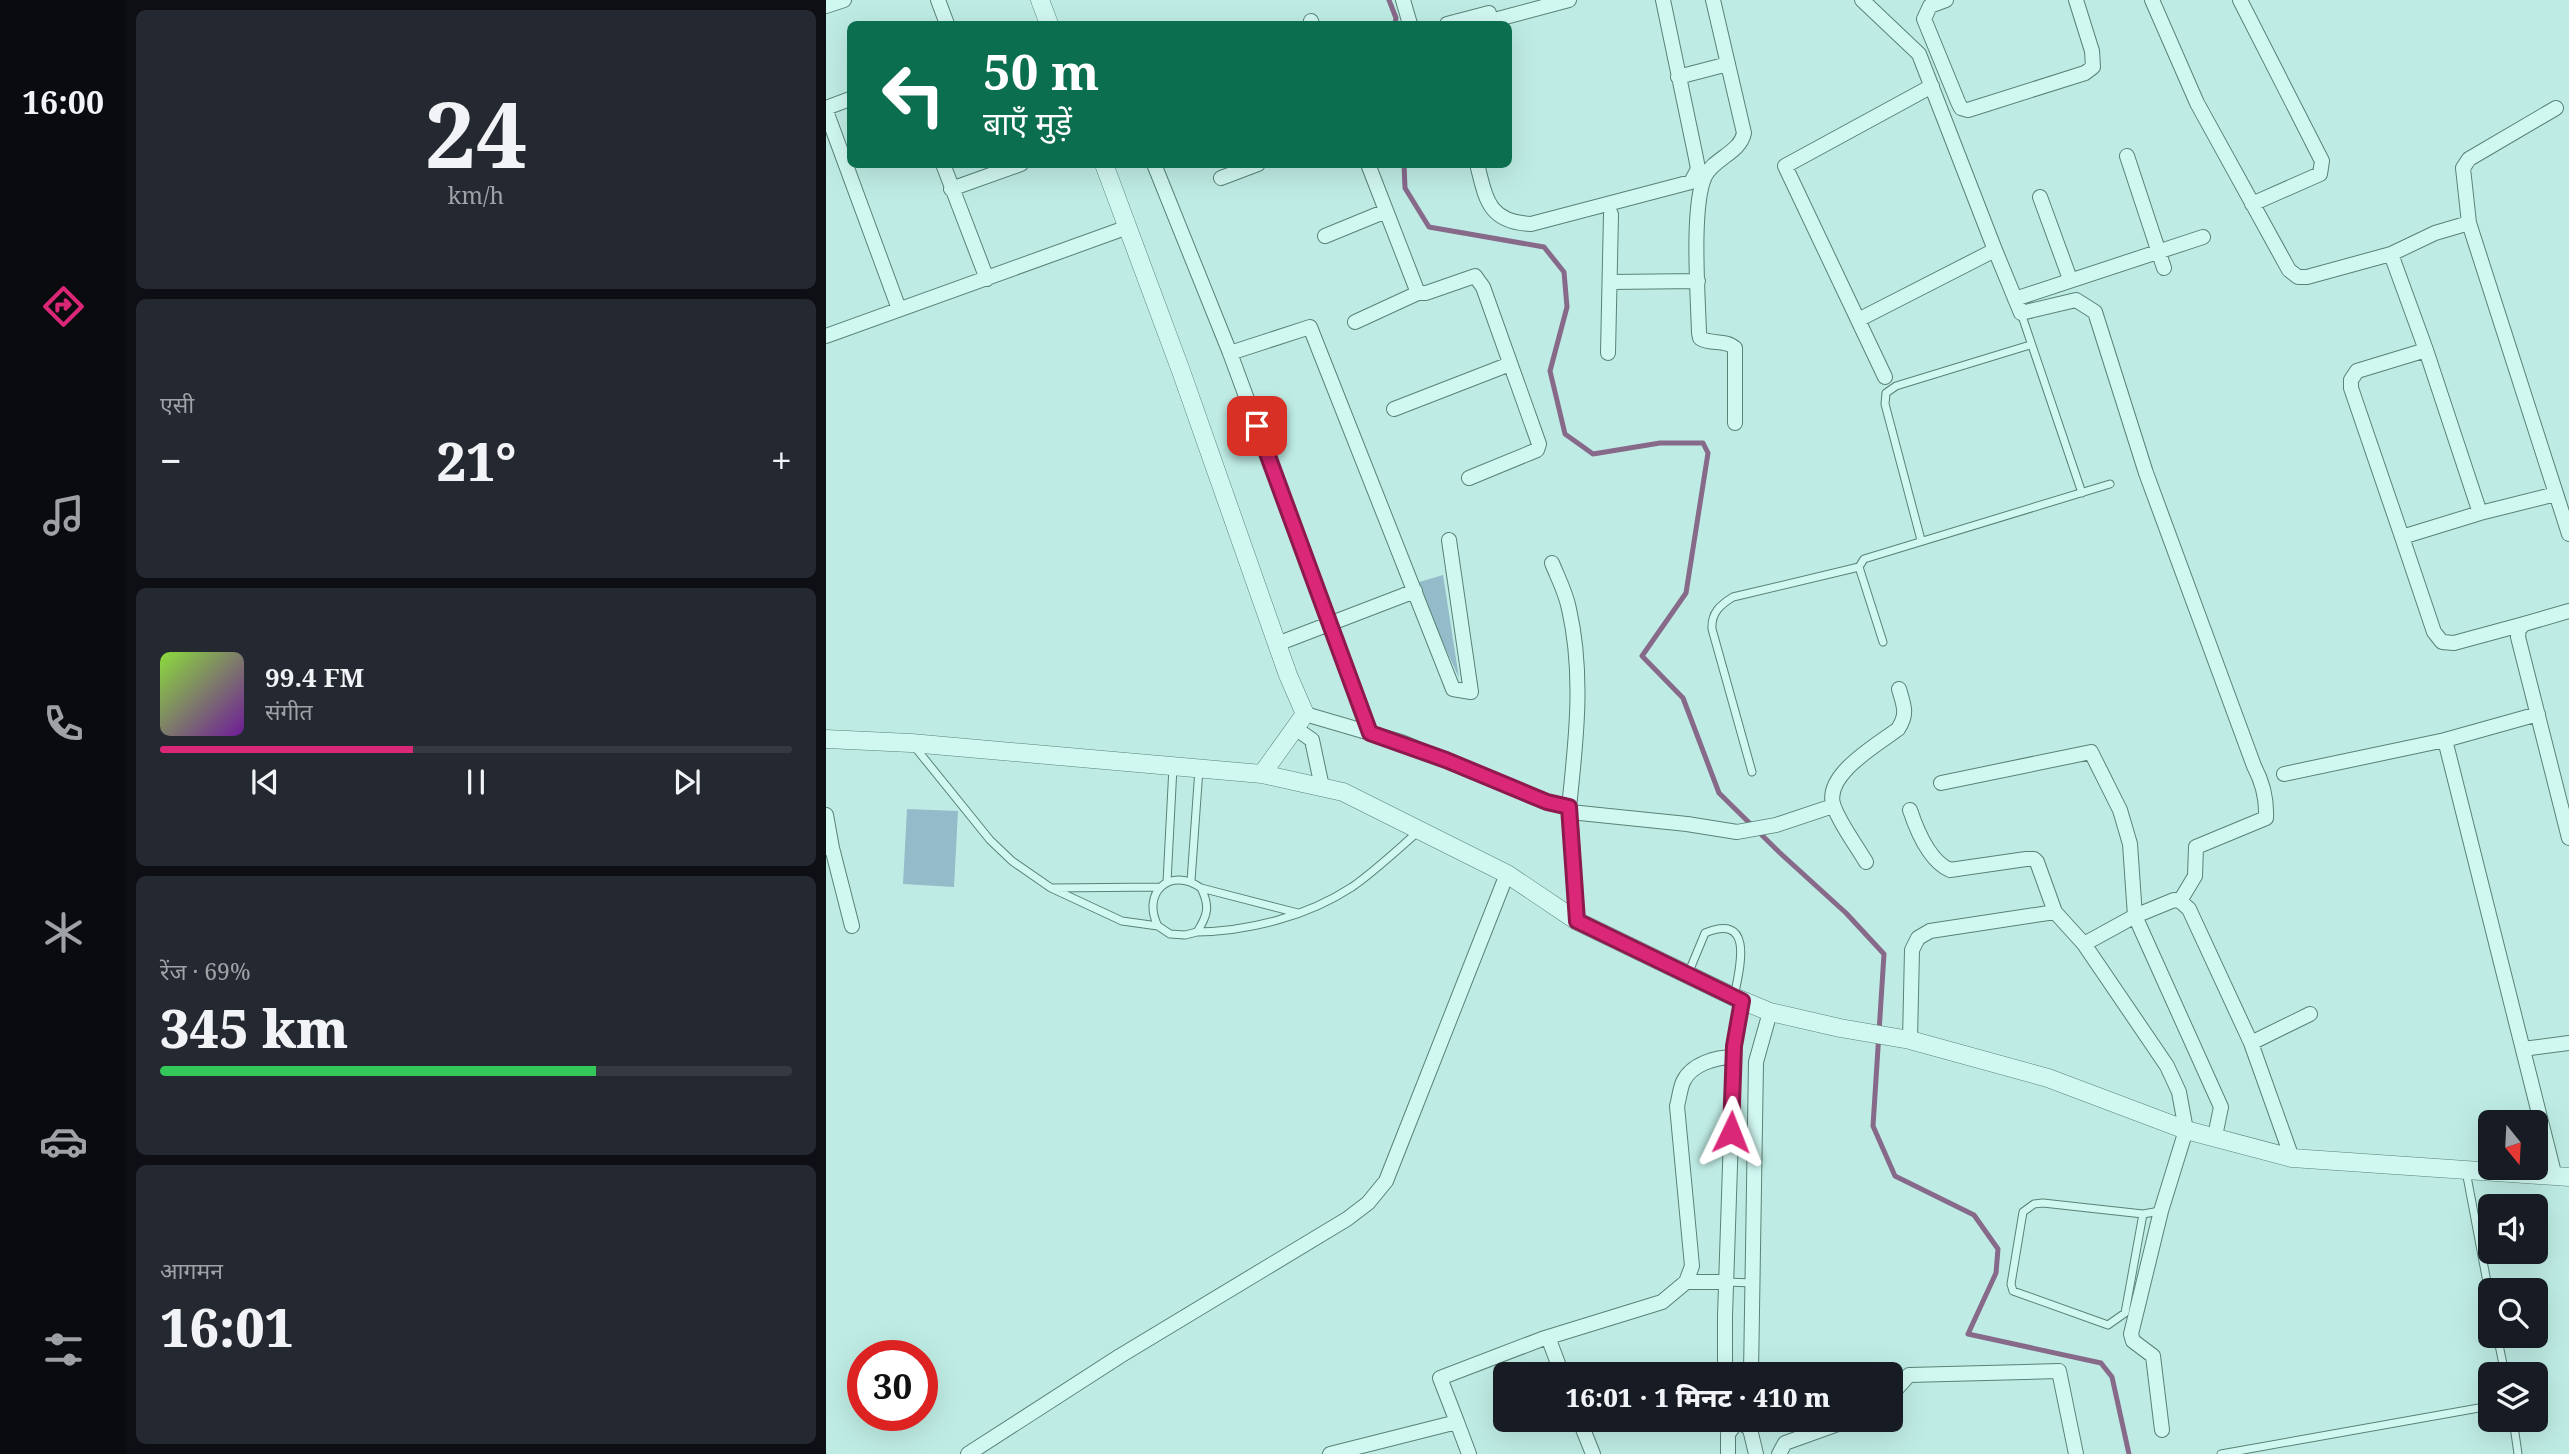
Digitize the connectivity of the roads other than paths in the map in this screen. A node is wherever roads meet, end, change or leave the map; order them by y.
1 (844, 0) edge
2 (939, 0) edge
3 (1040, 0) edge
4 (1403, 0) edge
5 (1534, 0) edge
6 (1569, 0) edge
7 (1663, 0) edge
8 (1713, 0) edge
9 (1864, 0) edge
10 (1946, 0) edge
11 (2076, 0) edge
12 (2152, 0) edge
13 (2240, 0) edge
14 (826, 6) edge
15 (946, 21) edge
16 (1048, 21) edge
17 (1409, 21) edge
18 (1458, 21) edge
19 (1490, 21) edge
20 (1935, 48) junction
21 (1919, 54) junction
22 (1728, 64) junction
23 (1678, 77) junction
24 (1932, 86) junction
25 (847, 100) edge
26 (2556, 108) dead end
27 (826, 109) edge
28 (2127, 156) dead end
29 (847, 167) edge
30 (848, 168) edge
31 (944, 168) edge
32 (1009, 168) edge
33 (1106, 168) edge
34 (1156, 168) edge
35 (1247, 168) edge
36 (1369, 168) edge
37 (1477, 168) edge
38 (1221, 178) dead end
39 (951, 189) junction
40 (2040, 197) dead end
41 (2252, 204) junction
42 (1385, 211) junction
43 (1611, 214) dead end
44 (2469, 223) junction
45 (1128, 227) junction
46 (1325, 236) dead end
47 (2203, 237) dead end
48 (1995, 250) junction
49 (2159, 251) junction
50 (2391, 254) junction
51 (2164, 268) dead end
52 (987, 279) junction
53 (2070, 279) junction
54 (1698, 281) junction
55 (1609, 282) junction
56 (1418, 293) junction
57 (2015, 299) junction
58 (899, 309) junction
59 (2021, 313) junction
60 (1858, 320) junction
61 (1355, 321) dead end
62 (826, 336) edge
63 (2030, 345) junction
64 (2426, 350) junction
65 (1230, 353) junction
66 (1608, 353) dead end
67 (1510, 365) junction
68 (1885, 377) dead end
69 (1394, 409) dead end
70 (1735, 423) dead end
71 (1469, 478) dead end
72 (2110, 484) dead end
73 (2082, 492) junction
74 (2556, 494) junction
75 (2480, 513) junction
76 (2569, 534) edge
77 (2402, 537) junction
78 (1449, 540) dead end
79 (1921, 540) junction
80 (1552, 563) dead end
81 (1859, 567) junction
82 (1415, 591) junction
83 (2569, 611) edge
84 (1329, 622) junction
85 (2524, 625) junction
86 (1883, 642) dead end
87 (1277, 644) junction
88 (1899, 689) dead end
89 (2538, 714) junction
90 (1300, 721) junction
91 (1370, 733) junction
92 (826, 739) edge
93 (2445, 740) junction
94 (911, 743) junction
95 (1172, 766) junction
96 (1199, 768) junction
97 (1752, 772) dead end
98 (1262, 774) junction
99 (2284, 774) dead end
100 (1941, 783) dead end
101 (1322, 788) junction
102 (1833, 806) junction
103 (1569, 810) junction
104 (1910, 810) dead end
105 (826, 815) edge
106 (1420, 831) junction
107 (2569, 838) edge
108 (829, 848) edge
109 (1866, 862) dead end
110 (1507, 874) junction
111 (1167, 881) junction
112 (1191, 881) junction
113 (1160, 887) junction
114 (1051, 888) junction
115 (1201, 888) junction
116 (2180, 901) junction
117 (2055, 912) junction
118 (1298, 913) junction
119 (2135, 916) junction
120 (1577, 921) junction
121 (852, 926) dead end
122 (1158, 926) junction
123 (1198, 932) junction
124 (2084, 944) junction
125 (1688, 975) junction
126 (1738, 999) junction
127 (1770, 1012) junction
128 (2310, 1014) dead end
129 (1907, 1039) junction
130 (2251, 1043) junction
131 (2569, 1043) edge
132 (2523, 1049) junction
133 (1734, 1057) junction
134 (2186, 1130) junction
135 (2215, 1136) junction
136 (2292, 1158) junction
137 (2466, 1171) junction
138 (2562, 1177) edge
139 (2161, 1211) junction
140 (2143, 1214) junction
141 (2486, 1278) edge
142 (1686, 1282) junction
143 (1726, 1282) junction
144 (1753, 1283) junction
145 (1548, 1337) junction
146 (1557, 1362) edge
147 (1726, 1362) edge
148 (1751, 1362) edge
149 (1903, 1382) edge
150 (2478, 1408) edge
151 (1457, 1422) junction
152 (2162, 1430) dead end
153 (1585, 1432) edge
154 (1729, 1432) edge
155 (1751, 1432) edge
156 (1816, 1432) edge
157 (2514, 1432) edge
158 (968, 1454) edge
159 (1330, 1454) edge
160 (1469, 1454) edge
161 (1593, 1454) edge
162 (1728, 1454) edge
163 (1756, 1454) edge
164 (1779, 1454) edge
165 (2076, 1454) edge
166 (2221, 1454) edge
167 (2518, 1454) edge

1 - 14 street
2 - 15 street
3 - 16 street
4 - 17 street
5 - 18 street
6 - 19 street
7 - 23 street
8 - 22 street
9 - 21 street
10 - 20 street
11 - 20 street
12 - 41 street
13 - 41 street
20 - 21 street
21 - 24 street
22 - 23 street
22 - 54 street
23 - 37 street
24 - 48 street
24 - 60 street
25 - 27 street
26 - 44 street
27 - 29 street
28 - 49 street
30 - 58 street
31 - 39 street
32 - 39 street
33 - 45 street
34 - 65 street
35 - 38 street
36 - 42 street
39 - 52 street
40 - 53 street
41 - 50 street
42 - 46 street
42 - 56 street
43 - 55 street
44 - 50 street
44 - 74 street
45 - 52 street
45 - 87 street
47 - 49 street
48 - 57 street
48 - 60 street
49 - 51 street
49 - 53 street
50 - 64 street
52 - 58 street
53 - 57 street
54 - 55 street
54 - 70 street
55 - 66 street
56 - 61 street
56 - 67 street
57 - 59 street
58 - 62 street
59 - 63 lane
59 - 116 street
60 - 68 street
63 - 73 lane
63 - 79 lane
64 - 75 street
64 - 77 street
65 - 82 street
65 - 84 street
67 - 69 street
67 - 71 street
72 - 73 lane
73 - 79 lane
74 - 75 street
74 - 76 street
75 - 77 street
77 - 85 street
78 - 82 street
79 - 81 lane
80 - 103 street
81 - 86 lane
81 - 97 lane
82 - 84 street
83 - 85 street
84 - 87 street
84 - 91 street
85 - 89 street
87 - 90 street
88 - 102 street
89 - 93 street
89 - 107 street
90 - 91 street
90 - 98 street
90 - 101 street
91 - 103 street
92 - 94 street
93 - 99 street
93 - 132 street
94 - 95 street
94 - 114 lane
95 - 96 street
95 - 111 lane
96 - 98 street
96 - 112 lane
98 - 101 street
100 - 119 street
101 - 106 street
102 - 103 street
102 - 109 street
103 - 120 street
104 - 117 street
105 - 108 street
106 - 110 street
106 - 118 lane
108 - 121 street
110 - 120 street
110 - 158 street
111 - 112 lane
111 - 113 lane
112 - 115 lane
113 - 114 lane
113 - 122 lane
114 - 122 lane
115 - 118 lane
115 - 123 lane
116 - 119 street
116 - 130 street
117 - 124 street
117 - 129 street
118 - 123 lane
119 - 124 street
119 - 135 street
120 - 125 street
122 - 123 lane
124 - 134 street
125 - 126 street
125 - 126 lane
126 - 127 street
126 - 133 street
127 - 129 street
127 - 144 street
128 - 130 street
129 - 134 street
130 - 136 street
131 - 132 street
132 - 138 street
133 - 142 street
133 - 143 street
134 - 135 street
134 - 139 street
135 - 136 street
136 - 137 street
137 - 138 street
137 - 141 lane
139 - 140 lane
139 - 152 street
140 - 140 lane
142 - 143 street
142 - 145 street
143 - 144 lane
143 - 147 street
144 - 148 street
145 - 146 street
145 - 151 street
149 - 165 street
150 - 166 lane
151 - 159 street
151 - 160 street
153 - 161 street
154 - 162 street
155 - 163 street
156 - 164 street
157 - 167 lane

